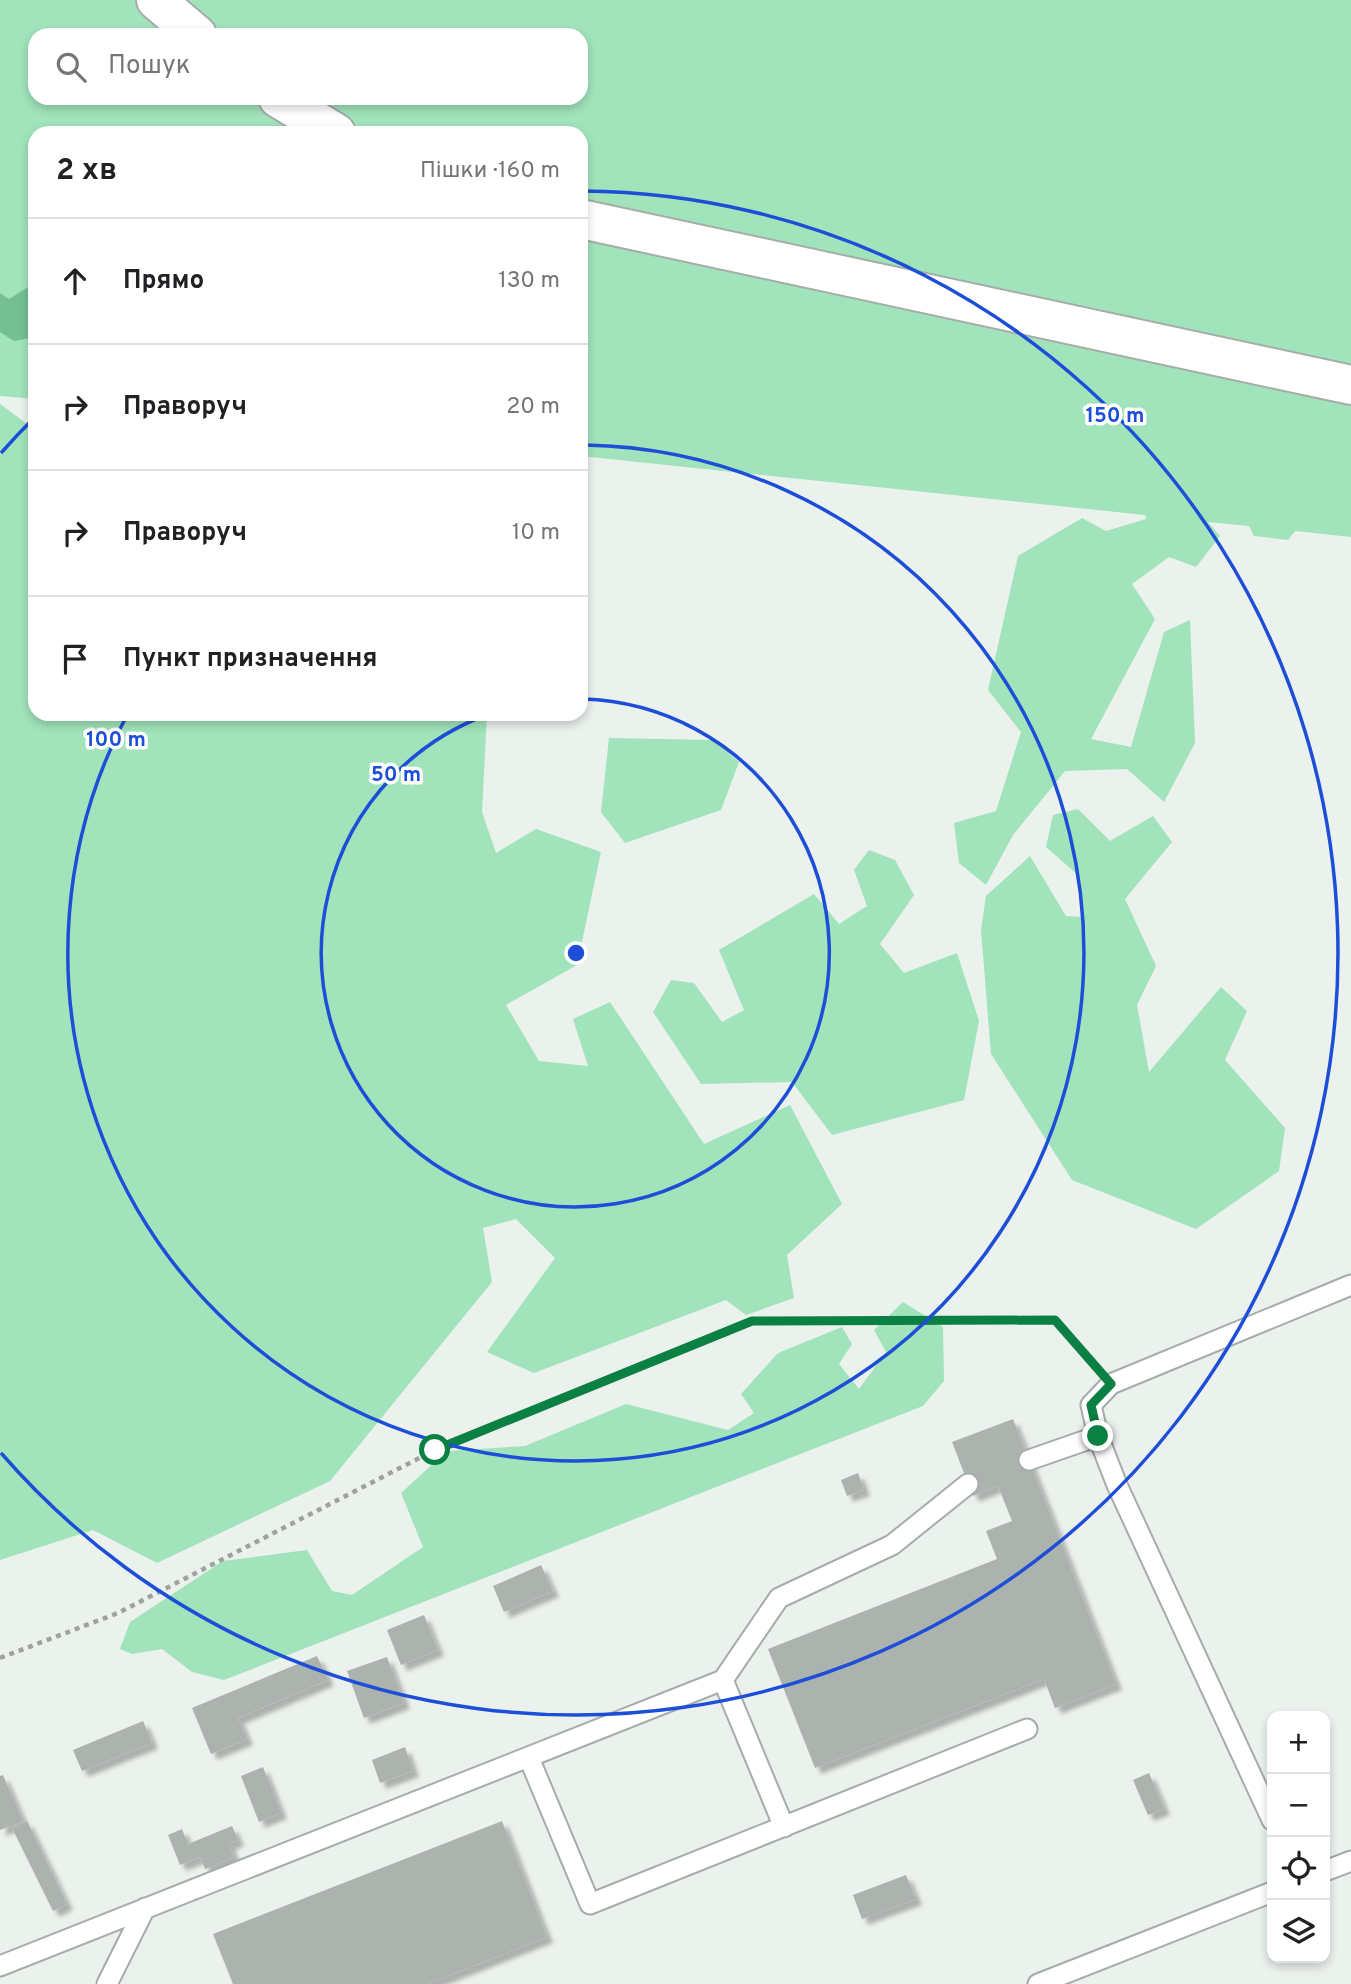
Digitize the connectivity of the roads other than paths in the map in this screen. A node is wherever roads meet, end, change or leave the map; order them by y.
1 (156, 0) edge
2 (189, 28) edge
3 (290, 105) edge
4 (324, 126) edge
5 (588, 220) edge
6 (1351, 384) edge
7 (1351, 1285) edge
8 (1098, 1436) junction
9 (1029, 1460) dead end
10 (968, 1484) dead end
11 (723, 1680) junction
12 (1027, 1729) dead end
13 (529, 1758) junction
14 (1267, 1809) edge
15 (784, 1827) junction
16 (1351, 1861) edge
17 (1330, 1869) edge
18 (1267, 1894) edge
19 (145, 1908) junction
20 (0, 1966) edge
21 (107, 1984) edge
22 (1038, 1984) edge

1 - 2 street
3 - 4 street
5 - 6 street
7 - 8 lane
8 - 9 lane
8 - 14 lane
10 - 11 lane
11 - 13 lane
11 - 15 lane
12 - 15 lane
13 - 15 lane
13 - 19 lane
16 - 17 lane
18 - 22 lane
19 - 20 lane
19 - 21 lane

